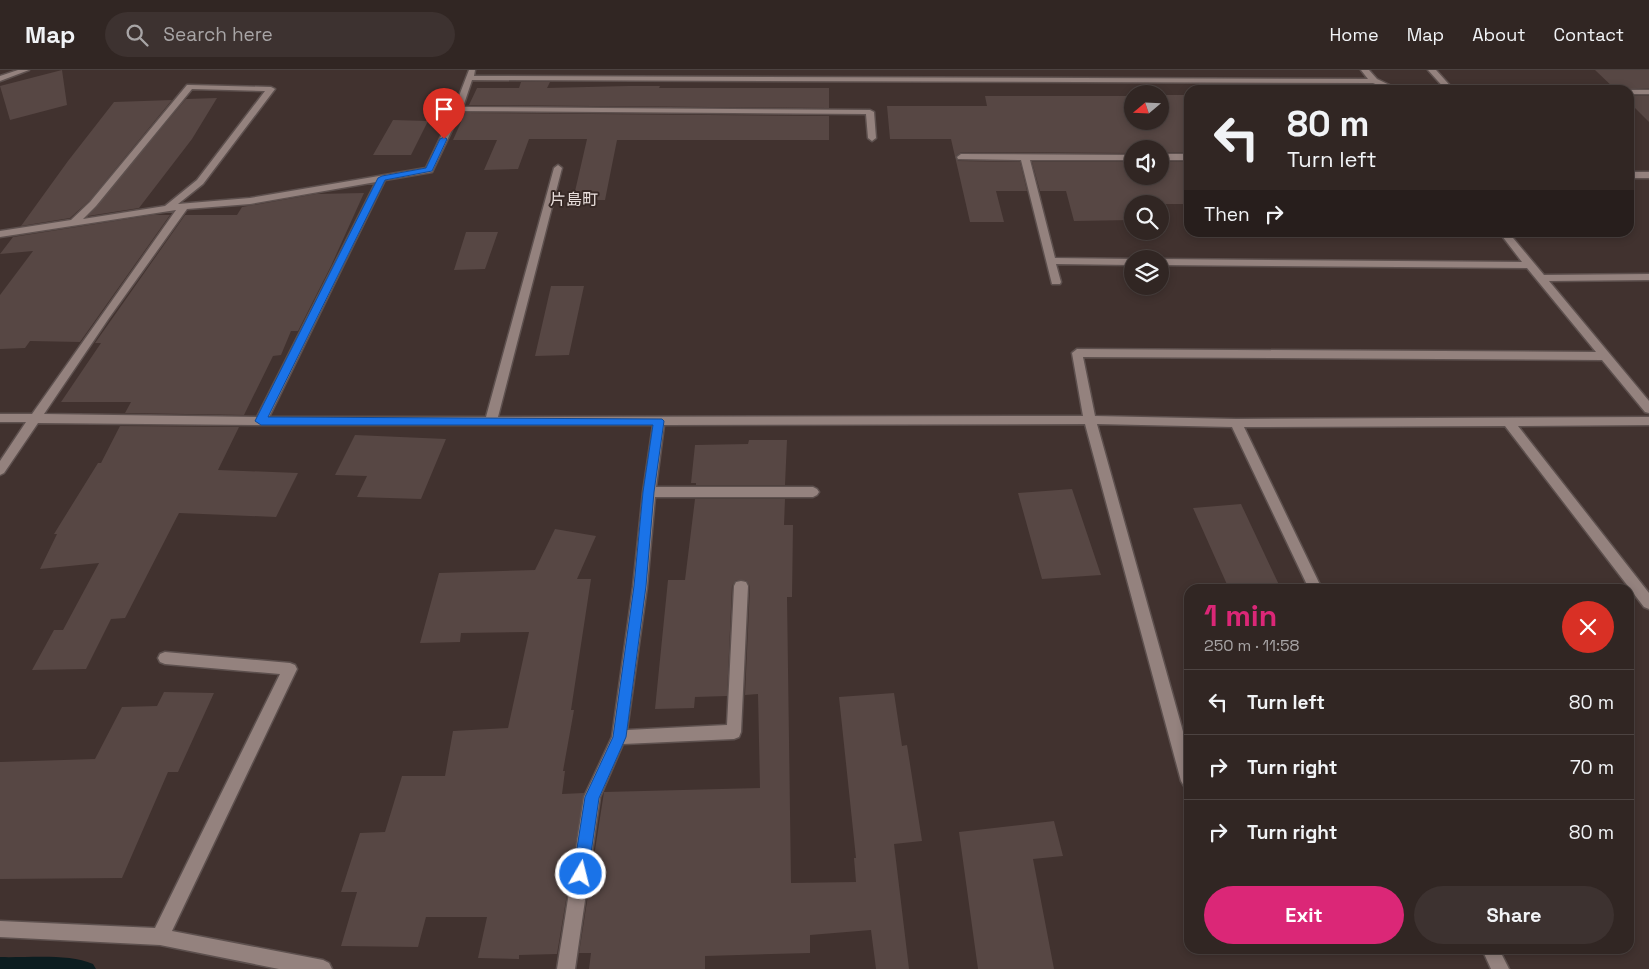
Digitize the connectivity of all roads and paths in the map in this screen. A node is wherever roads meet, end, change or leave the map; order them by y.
1 (26, 70) edge
2 (1365, 70) edge
3 (1432, 70) edge
4 (471, 74) edge
5 (0, 79) edge
6 (1374, 81) junction
7 (1384, 85) edge
8 (1446, 85) edge
9 (1634, 92) edge
10 (1649, 92) edge
11 (458, 109) junction
12 (872, 138) dead end
13 (960, 157) dead end
14 (1025, 157) junction
15 (1124, 157) edge
16 (1169, 157) edge
17 (1184, 157) edge
18 (558, 168) dead end
19 (1634, 175) edge
20 (1649, 175) edge
21 (382, 178) junction
22 (184, 206) junction
23 (169, 207) junction
24 (75, 221) junction
25 (0, 234) edge
26 (1507, 237) edge
27 (1051, 261) junction
28 (1124, 262) edge
29 (1169, 262) edge
30 (1529, 265) junction
31 (1649, 277) edge
32 (1541, 278) junction
33 (1056, 282) dead end
34 (1605, 356) junction
35 (1649, 409) edge
36 (0, 418) edge
37 (36, 418) junction
38 (1090, 420) junction
39 (261, 421) junction
40 (491, 421) junction
41 (659, 421) junction
42 (1508, 421) junction
43 (1649, 421) edge
44 (1236, 423) junction
45 (0, 470) edge
46 (649, 492) junction
47 (813, 492) dead end
48 (1314, 584) edge
49 (741, 586) dead end
50 (1649, 603) edge
51 (165, 658) dead end
52 (619, 737) junction
53 (1184, 763) edge
54 (0, 929) edge
55 (160, 937) junction
56 (1492, 954) edge
57 (323, 969) edge
58 (566, 969) edge
59 (1500, 969) edge

1 - 5 street
2 - 6 street
3 - 8 street
4 - 6 street
4 - 11 street
6 - 7 street
9 - 10 street
11 - 12 street
11 - 21 street
13 - 14 street
14 - 15 street
14 - 27 street
16 - 17 street
18 - 40 street
19 - 20 street
21 - 22 street
21 - 39 street
22 - 23 street
22 - 37 street
23 - 24 street
23 - 24 street
24 - 25 street
26 - 30 street
27 - 28 street
27 - 33 street
29 - 30 street
30 - 32 street
31 - 32 street
32 - 34 street
34 - 35 street
34 - 38 street
36 - 37 street
37 - 39 street
37 - 45 street
38 - 41 street
38 - 44 street
38 - 53 street
39 - 40 street
40 - 41 street
41 - 46 street
42 - 43 street
42 - 44 street
42 - 50 street
44 - 48 street
46 - 47 street
46 - 52 street
49 - 52 street
51 - 55 street
52 - 58 street
54 - 55 street
55 - 57 street
56 - 59 street

